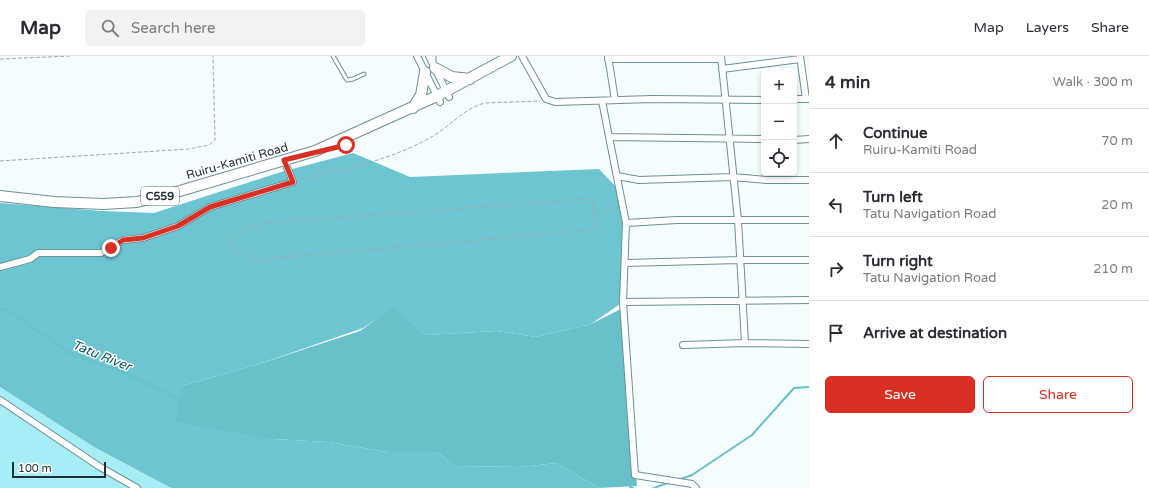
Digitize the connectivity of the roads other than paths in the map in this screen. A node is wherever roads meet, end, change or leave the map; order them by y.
1 (333, 56) edge
2 (417, 56) edge
3 (511, 56) edge
4 (521, 56) edge
5 (431, 57) edge
6 (608, 57) edge
7 (721, 57) edge
8 (800, 58) edge
9 (429, 67) junction
10 (722, 69) junction
11 (364, 74) dead end
12 (470, 79) junction
13 (443, 97) junction
14 (797, 99) edge
15 (808, 99) edge
16 (615, 100) junction
17 (725, 100) junction
18 (761, 100) edge
19 (602, 101) junction
20 (413, 108) junction
21 (609, 137) junction
22 (730, 139) junction
23 (761, 139) edge
24 (809, 139) edge
25 (797, 140) edge
26 (315, 151) junction
27 (284, 160) junction
28 (617, 176) junction
29 (733, 177) junction
30 (809, 180) edge
31 (0, 196) edge
32 (738, 220) junction
33 (809, 220) edge
34 (626, 223) junction
35 (739, 260) junction
36 (809, 260) edge
37 (625, 263) junction
38 (0, 266) edge
39 (743, 300) junction
40 (809, 300) edge
41 (623, 302) junction
42 (745, 343) junction
43 (809, 344) edge
44 (683, 345) dead end
45 (0, 400) edge
46 (137, 488) edge
47 (696, 488) edge

1 - 11 lane
2 - 9 street
3 - 12 main road, Ruiru-Kamiti Road / C559
4 - 13 main road, Ruiru-Kamiti Road / C559
4 - 19 street
5 - 9 street
5 - 9 street
6 - 7 street
6 - 16 street
7 - 10 street
8 - 10 street
8 - 15 street
9 - 12 main road
9 - 13 street
9 - 13 street
9 - 20 main road
10 - 17 street
12 - 13 main road, Ruiru-Kamiti Road / C559
13 - 20 main road, Ruiru-Kamiti Road / C559
13 - 26 main road, Ruiru-Kamiti Road / C559
14 - 15 street
16 - 17 street
16 - 19 street
17 - 18 street
17 - 22 street
19 - 21 street
20 - 26 main road, Ruiru-Kamiti Road / C559
21 - 22 street
21 - 28 street
22 - 23 street
22 - 29 street
24 - 25 street
26 - 27 main road, Ruiru-Kamiti Road / C559
27 - 31 main road, Ruiru-Kamiti Road / C559
27 - 38 street
28 - 29 street
28 - 34 street
29 - 30 street
29 - 32 street
32 - 33 street
32 - 34 street
32 - 35 street
34 - 37 street
35 - 36 street
35 - 37 street
35 - 39 street
37 - 41 street
39 - 40 street
39 - 41 street
39 - 42 street
41 - 47 street
42 - 43 street
42 - 44 street
45 - 46 street

